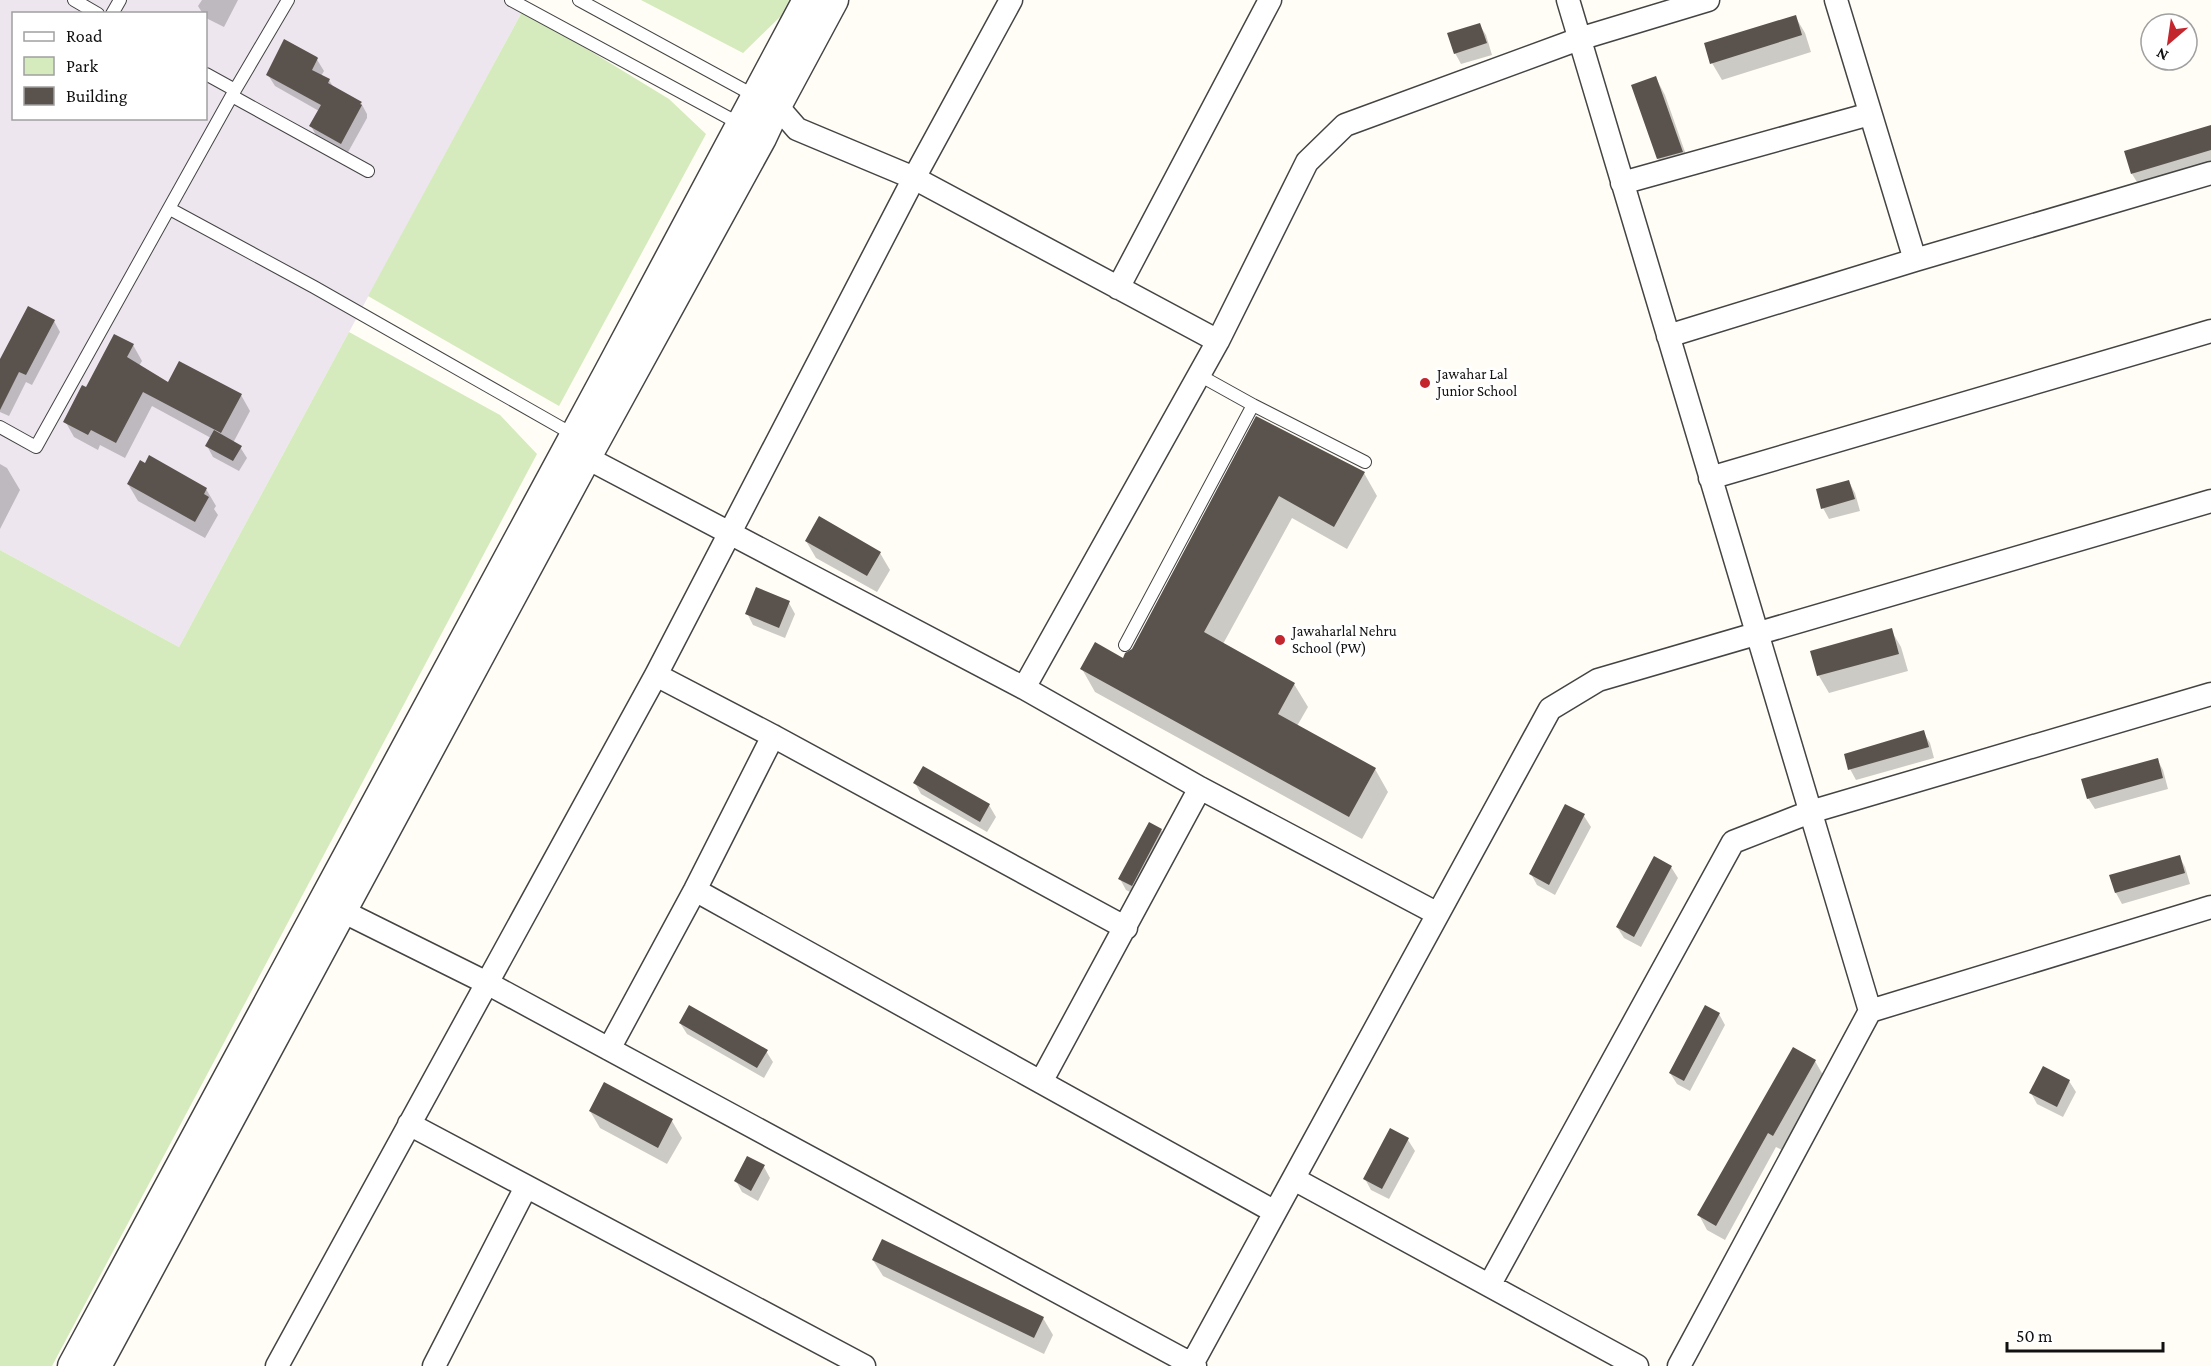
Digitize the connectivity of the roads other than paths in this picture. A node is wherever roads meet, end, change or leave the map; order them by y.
1 (74, 0) edge
2 (288, 0) edge
3 (511, 0) edge
4 (579, 0) edge
5 (807, 0) edge
6 (834, 0) edge
7 (1011, 0) edge
8 (1270, 0) edge
9 (1568, 0) edge
10 (1708, 0) edge
11 (1836, 0) edge
12 (95, 12) edge
13 (1579, 39) junction
14 (207, 75) edge
15 (233, 93) junction
16 (766, 101) junction
17 (1870, 114) junction
18 (797, 129) junction
19 (751, 131) junction
20 (368, 171) dead end
21 (2211, 173) edge
22 (914, 178) junction
23 (1622, 183) junction
24 (170, 208) junction
25 (1915, 260) junction
26 (1118, 288) junction
27 (2211, 331) edge
28 (1668, 336) junction
29 (1218, 341) junction
30 (1199, 375) junction
31 (1253, 405) junction
32 (0, 427) edge
33 (581, 447) junction
34 (1365, 462) dead end
35 (1710, 478) junction
36 (2211, 501) edge
37 (728, 533) junction
38 (1756, 633) junction
39 (1125, 645) dead end
40 (656, 675) junction
41 (1024, 688) junction
42 (2211, 694) edge
43 (773, 736) junction
44 (1200, 788) junction
45 (1810, 812) junction
46 (695, 890) junction
47 (332, 906) junction
48 (2211, 907) edge
49 (1438, 914) junction
50 (1126, 928) junction
51 (487, 982) junction
52 (1870, 1011) junction
53 (609, 1049) junction
54 (1041, 1082) junction
55 (409, 1124) junction
56 (1294, 1179) junction
57 (526, 1187) junction
58 (1275, 1212) junction
59 (1490, 1284) junction
60 (72, 1366) edge
61 (97, 1366) edge
62 (277, 1366) edge
63 (434, 1366) edge
64 (864, 1366) edge
65 (1193, 1366) edge
66 (1637, 1366) edge
67 (1679, 1366) edge

1 - 12 lane
2 - 15 lane
3 - 19 lane
4 - 16 lane
5 - 16 street
6 - 16 street
7 - 22 street
8 - 26 street
9 - 13 street
10 - 13 street
11 - 17 street
13 - 23 street
13 - 29 street
14 - 15 lane
15 - 20 lane
15 - 24 lane
16 - 18 street
16 - 19 street
17 - 23 street
17 - 25 street
18 - 19 street
18 - 22 street
19 - 33 street
21 - 25 street
22 - 26 street
22 - 37 street
23 - 28 street
24 - 32 lane
24 - 33 lane
25 - 28 street
26 - 29 street
27 - 35 street
28 - 35 street
29 - 30 street
30 - 31 lane
30 - 41 street
31 - 34 lane
31 - 39 lane
33 - 37 street
33 - 47 street
35 - 38 street
36 - 38 street
37 - 40 street
37 - 41 street
38 - 45 street
38 - 49 street
40 - 43 street
40 - 51 street
41 - 44 street
42 - 45 street
43 - 46 street
43 - 50 street
44 - 49 street
44 - 50 street
45 - 52 street
45 - 59 street
46 - 53 street
46 - 54 street
47 - 51 street
47 - 60 street
47 - 61 street
48 - 52 street
49 - 56 street
50 - 54 street
51 - 53 street
51 - 55 street
52 - 67 street
53 - 65 street
54 - 58 street
55 - 57 street
55 - 62 street
56 - 58 street
56 - 59 street
57 - 63 street
57 - 64 street
58 - 65 street
59 - 66 street

